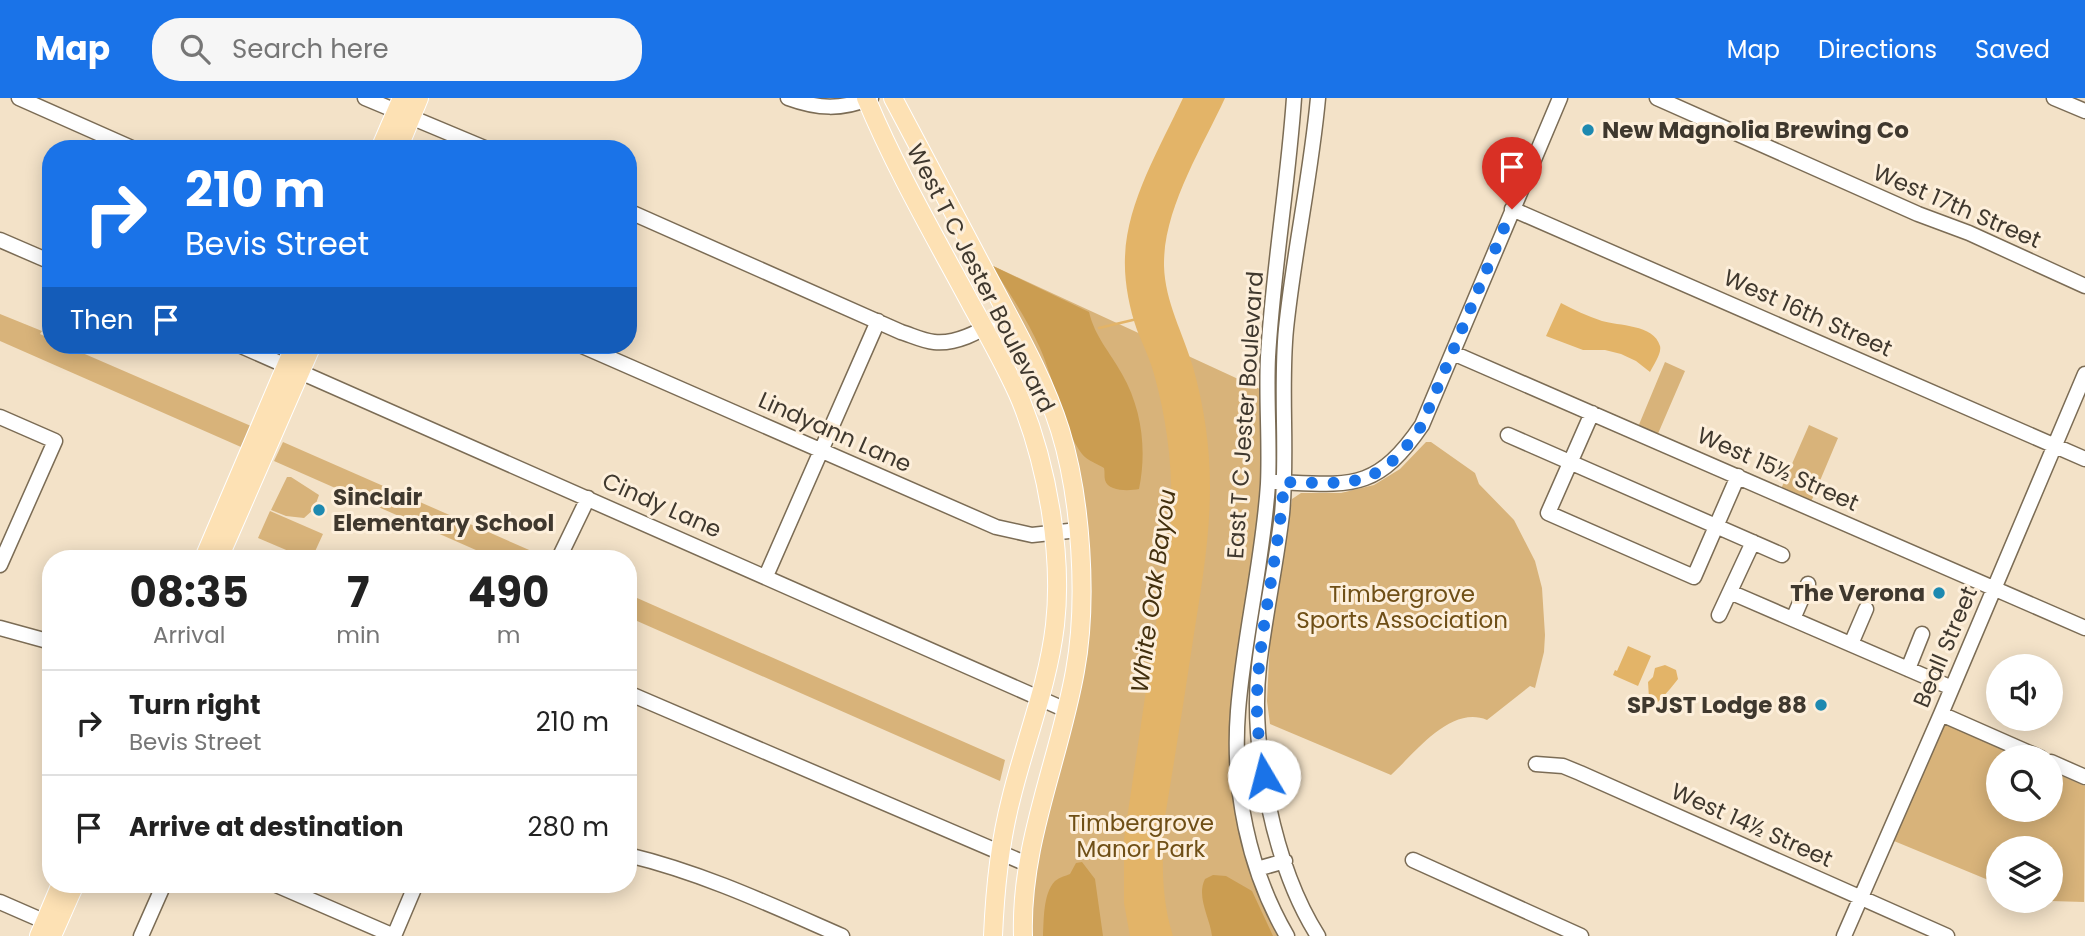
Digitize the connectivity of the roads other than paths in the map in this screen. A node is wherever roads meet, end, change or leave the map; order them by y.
1 (19, 98) edge
2 (365, 98) edge
3 (419, 98) edge
4 (788, 98) edge
5 (893, 98) edge
6 (1294, 98) edge
7 (1318, 98) edge
8 (1560, 98) edge
9 (1657, 98) edge
10 (2054, 98) edge
11 (868, 99) edge
12 (403, 109) edge
13 (2085, 111) edge
14 (1293, 114) junction
15 (1316, 117) junction
16 (114, 140) edge
17 (385, 140) edge
18 (399, 140) edge
19 (467, 140) edge
20 (1512, 209) junction
21 (637, 215) edge
22 (0, 240) edge
23 (42, 258) edge
24 (2085, 286) edge
25 (1274, 293) junction
26 (1290, 296) junction
27 (1008, 315) junction
28 (878, 321) junction
29 (984, 328) junction
30 (1453, 353) junction
31 (260, 354) edge
32 (294, 354) edge
33 (305, 354) edge
34 (601, 354) edge
35 (293, 368) junction
36 (2085, 374) edge
37 (1592, 413) junction
38 (0, 417) edge
39 (1508, 435) dead end
40 (2054, 446) junction
41 (821, 450) junction
42 (2085, 459) edge
43 (1570, 462) junction
44 (1738, 476) junction
45 (1268, 482) junction
46 (1284, 482) junction
47 (587, 498) junction
48 (1716, 526) junction
49 (1077, 530) junction
50 (1053, 534) junction
51 (221, 538) junction
52 (1753, 542) junction
53 (211, 550) edge
54 (220, 550) edge
55 (563, 550) edge
56 (1782, 555) dead end
57 (0, 565) edge
58 (766, 576) junction
59 (1808, 584) dead end
60 (1995, 589) junction
61 (1730, 592) junction
62 (1866, 609) dead end
63 (1719, 615) dead end
64 (1793, 619) junction
65 (0, 628) edge
66 (2085, 628) edge
67 (1922, 634) dead end
68 (42, 640) edge
69 (1851, 644) junction
70 (1908, 669) junction
71 (1952, 688) junction
72 (637, 697) edge
73 (1040, 698) junction
74 (1066, 710) junction
75 (1941, 715) junction
76 (2011, 745) edge
77 (1536, 764) dead end
78 (2063, 767) edge
79 (2085, 777) edge
80 (999, 853) junction
81 (637, 857) edge
82 (1413, 860) dead end
83 (1285, 861) junction
84 (1027, 864) junction
85 (1257, 869) junction
86 (58, 893) edge
87 (70, 893) edge
88 (160, 893) edge
89 (295, 893) edge
90 (412, 893) edge
91 (1860, 898) junction
92 (0, 902) edge
93 (48, 930) edge
94 (141, 936) edge
95 (394, 936) edge
96 (842, 936) edge
97 (993, 936) edge
98 (1023, 936) edge
99 (1287, 936) edge
100 (1318, 936) edge
101 (1580, 936) edge
102 (1844, 936) edge
103 (1947, 936) edge

1 - 16 street
2 - 12 street
3 - 12 main road
4 - 11 street
5 - 27 main road, West T C Jester Boulevard
6 - 14 street, East T C Jester Boulevard
7 - 15 street, East T C Jester Boulevard
8 - 20 street
9 - 24 street, West 17th Street
10 - 13 street
11 - 29 main road, West T C Jester Boulevard
12 - 17 main road
12 - 18 main road
12 - 19 street
14 - 15 street
14 - 25 street, East T C Jester Boulevard
15 - 26 street, East T C Jester Boulevard
20 - 30 street
20 - 40 street, West 16th Street
21 - 28 street
22 - 23 street
25 - 26 street
25 - 45 street, East T C Jester Boulevard
26 - 46 street, East T C Jester Boulevard
27 - 29 street
27 - 49 main road, West T C Jester Boulevard
28 - 29 street
28 - 41 street
29 - 50 main road, West T C Jester Boulevard
30 - 37 street, West 15½ Street
30 - 46 street
31 - 35 street, Cindy Lane
32 - 35 main road
33 - 35 main road
34 - 41 street, Lindyann Lane
35 - 47 street, Cindy Lane
35 - 51 main road
36 - 40 street, Beall Street
37 - 43 street
37 - 44 street, West 15½ Street
38 - 57 street
39 - 43 street
40 - 42 street, West 16th Street
40 - 60 street, Beall Street
41 - 50 street, Lindyann Lane
41 - 58 street
43 - 48 street
43 - 48 street
44 - 48 street
44 - 60 street, West 15½ Street
45 - 46 street
45 - 85 street, East T C Jester Boulevard
46 - 83 street, East T C Jester Boulevard
47 - 55 street
47 - 58 street, Cindy Lane
48 - 52 street
49 - 50 street, Lindyann Lane
49 - 74 main road, West T C Jester Boulevard
50 - 73 main road, West T C Jester Boulevard
51 - 53 main road
51 - 54 main road
52 - 56 street
52 - 61 street
58 - 73 street, Cindy Lane
59 - 64 street
60 - 66 street, West 15½ Street
60 - 71 street, Beall Street
61 - 63 street
61 - 64 street
62 - 69 street
64 - 69 street
65 - 68 street
67 - 70 street
69 - 70 street
70 - 71 street
71 - 75 street, Beall Street
72 - 80 street
73 - 74 street, Cindy Lane
73 - 80 main road, West T C Jester Boulevard
74 - 84 main road, West T C Jester Boulevard
75 - 76 street
75 - 91 street, Beall Street
77 - 91 street, West 14½ Street
78 - 79 street
80 - 84 street
80 - 97 main road, West T C Jester Boulevard
81 - 96 street
82 - 101 street
83 - 85 street
83 - 100 street, East T C Jester Boulevard
84 - 98 main road, West T C Jester Boulevard
85 - 99 street, East T C Jester Boulevard
86 - 93 main road
87 - 93 main road
88 - 94 street
89 - 95 street
90 - 95 street
91 - 102 street, Beall Street
91 - 103 street, West 14½ Street
92 - 93 street

